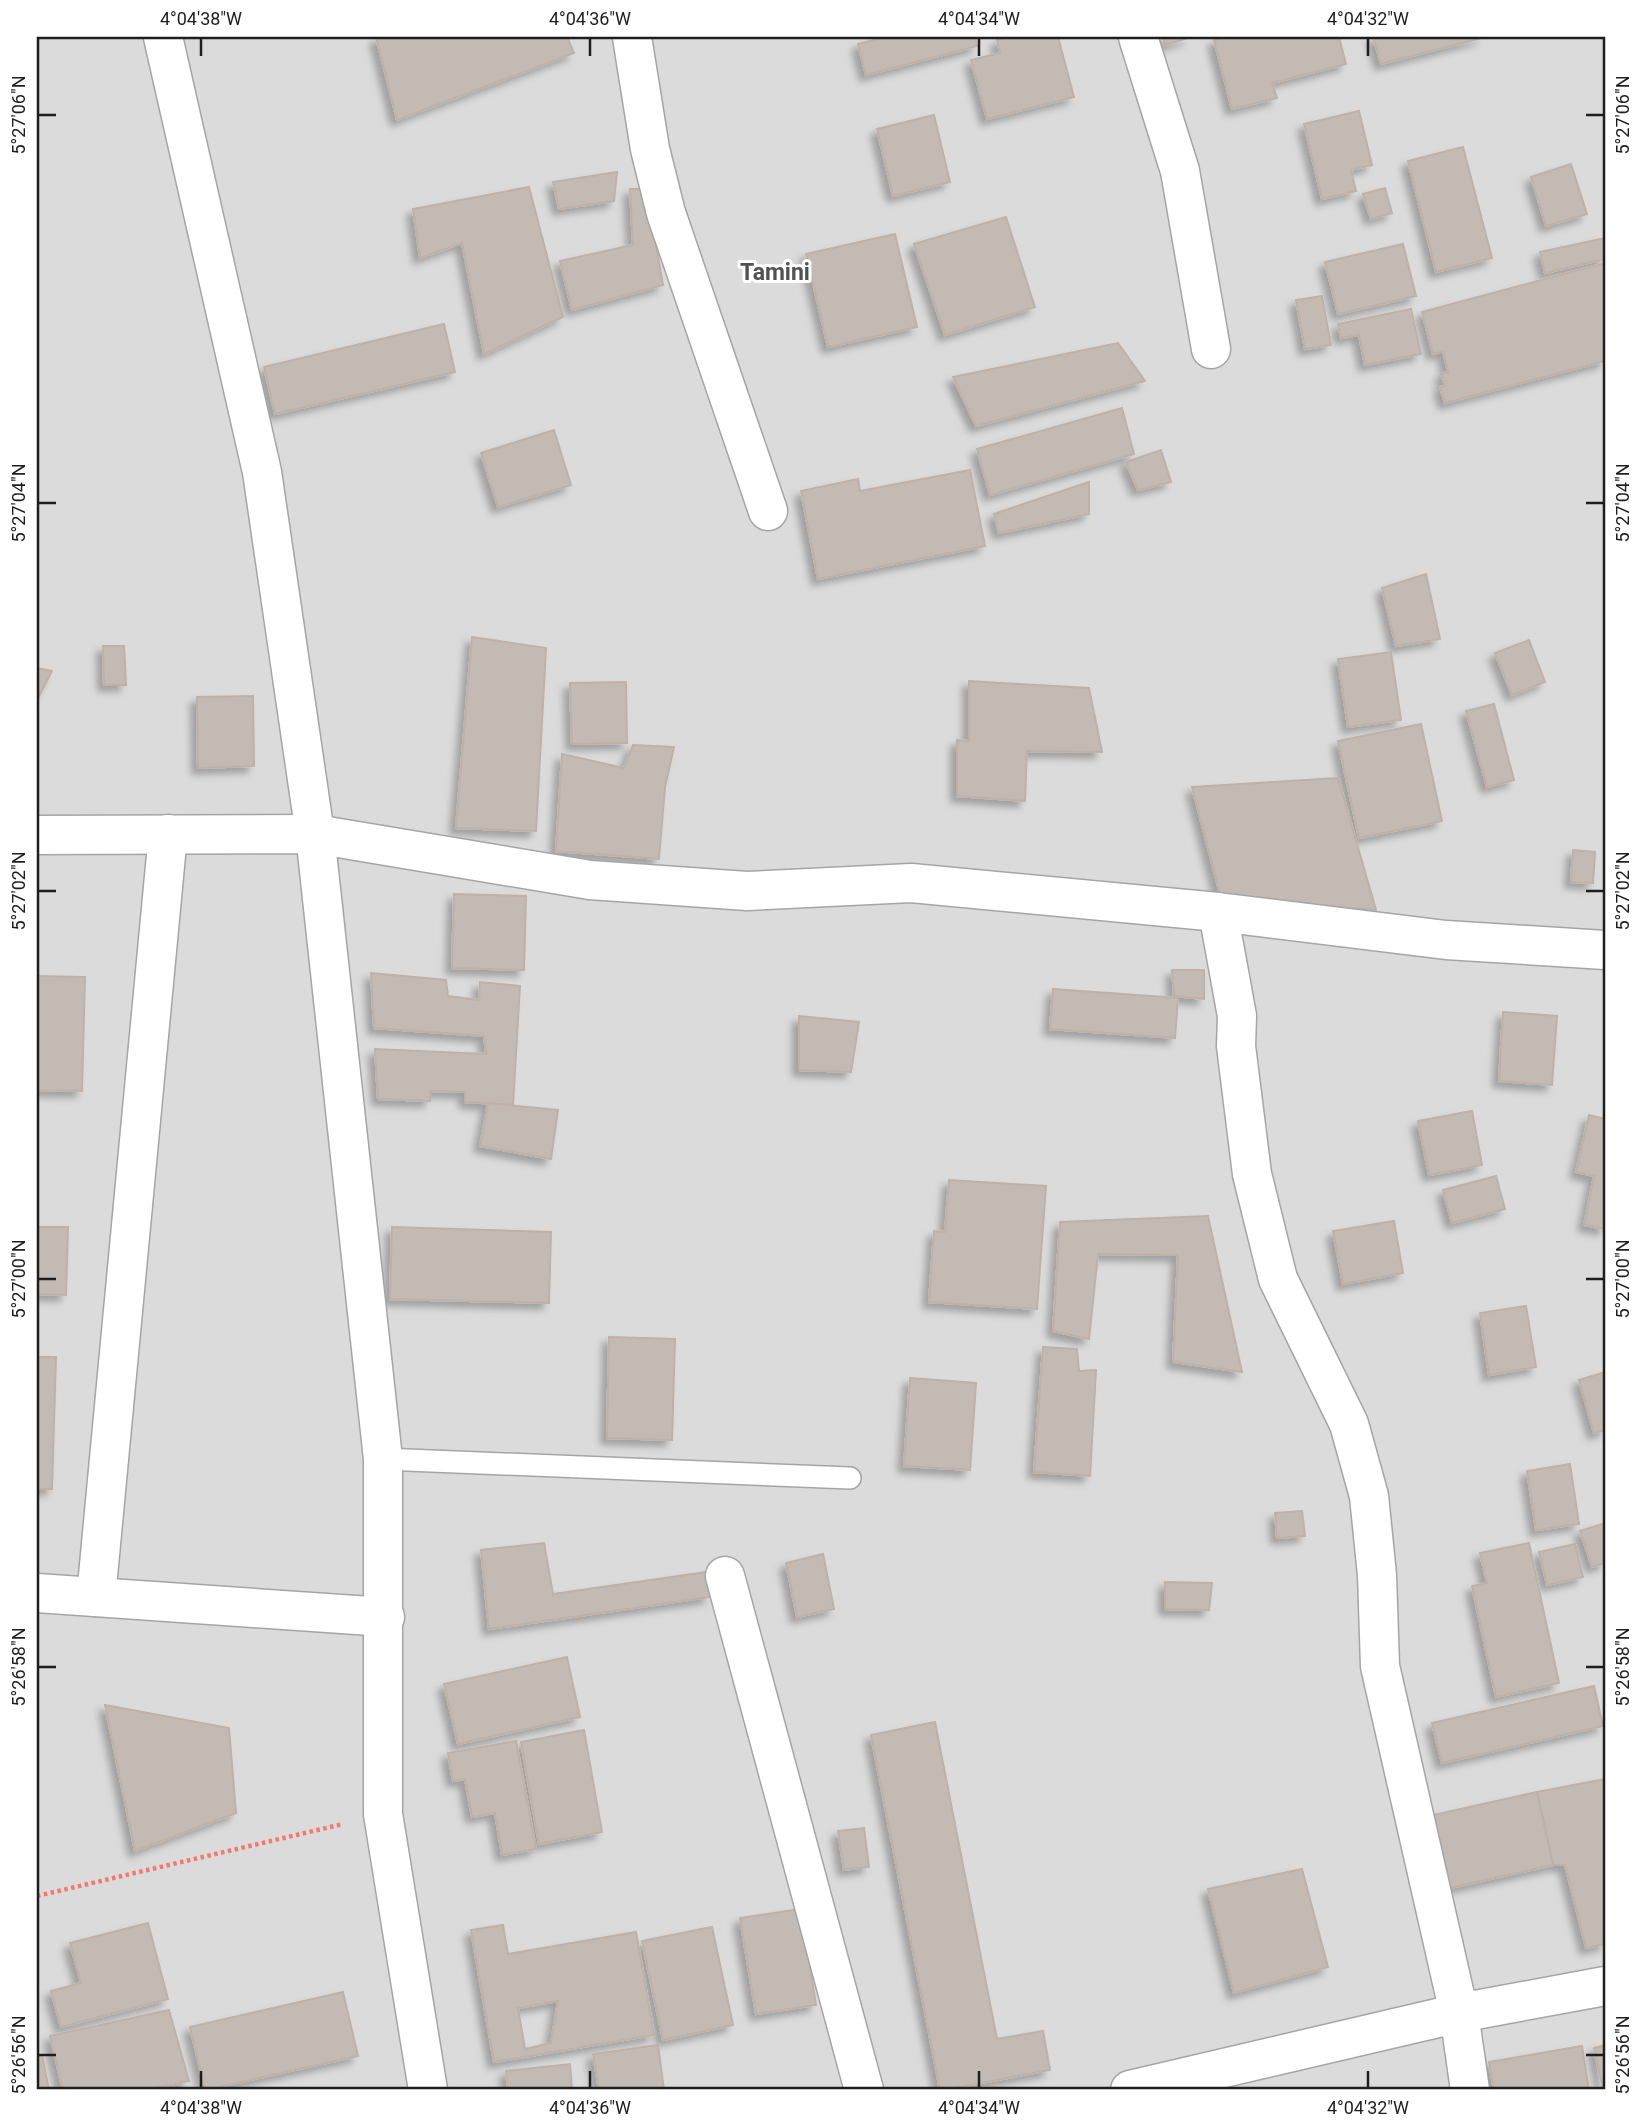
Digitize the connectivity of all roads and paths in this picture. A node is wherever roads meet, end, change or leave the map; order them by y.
1 (163, 37) edge
2 (632, 37) edge
3 (1138, 37) edge
4 (1211, 349) dead end
5 (768, 511) dead end
6 (169, 834) junction
7 (315, 834) junction
8 (37, 835) edge
9 (1219, 912) junction
10 (1605, 950) edge
11 (383, 1459) junction
12 (850, 1478) dead end
13 (725, 1576) dead end
14 (37, 1593) edge
15 (96, 1597) junction
16 (385, 1617) junction
17 (383, 1814) junction
18 (37, 1896) edge
19 (1605, 1986) edge
20 (1459, 2013) junction
21 (428, 2090) edge
22 (864, 2090) edge
23 (1129, 2090) edge
24 (1470, 2090) edge

1 - 7 street
2 - 5 street
3 - 4 street
6 - 7 street
6 - 8 street
6 - 15 street
7 - 9 street
7 - 11 street
9 - 10 street
9 - 20 street
11 - 12 lane
11 - 16 street
13 - 22 street
14 - 15 street
15 - 16 street
16 - 17 street
17 - 18 path
17 - 21 street
19 - 20 street
20 - 23 street
20 - 24 street

